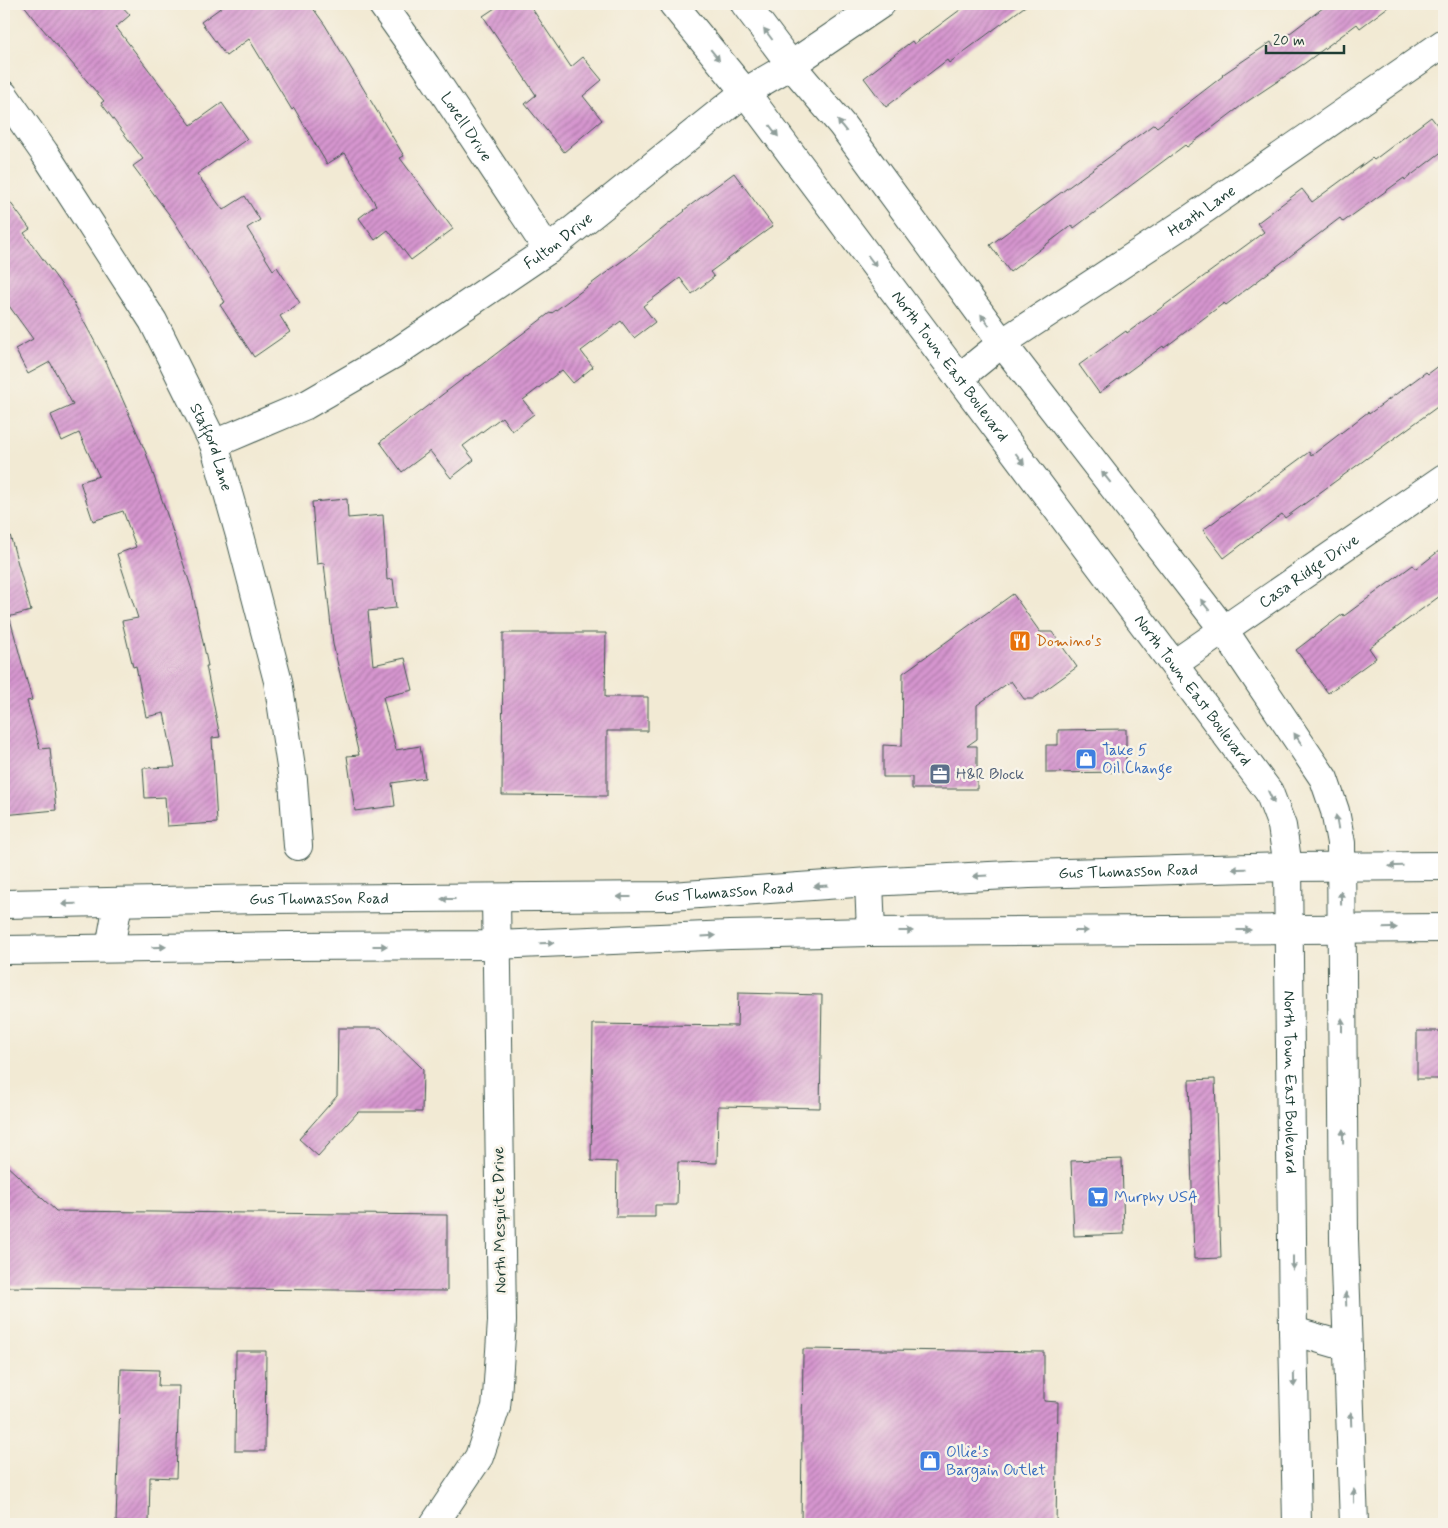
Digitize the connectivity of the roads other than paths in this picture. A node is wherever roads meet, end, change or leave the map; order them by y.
1 (382, 4) edge
2 (673, 4) edge
3 (745, 4) edge
4 (881, 4) edge
5 (1444, 43) edge
6 (791, 65) junction
7 (745, 92) junction
8 (4, 95) edge
9 (548, 250) junction
10 (1002, 343) junction
11 (959, 378) junction
12 (214, 444) junction
13 (1444, 478) edge
14 (1223, 629) junction
15 (1174, 664) junction
16 (298, 846) dead end
17 (1444, 866) edge
18 (1288, 867) junction
19 (1341, 867) junction
20 (869, 882) junction
21 (496, 898) junction
22 (118, 903) junction
23 (4, 904) edge
24 (1444, 928) edge
25 (1287, 929) junction
26 (1342, 929) junction
27 (871, 932) junction
28 (498, 945) junction
29 (110, 948) junction
30 (4, 950) edge
31 (1293, 1331) junction
32 (1348, 1347) junction
33 (434, 1524) edge
34 (1297, 1524) edge
35 (1354, 1524) edge

1 - 9 main road, Lovell Drive
2 -> 7 main road, North Town East Boulevard
6 -> 3 main road
4 - 6 main road, Fulton Drive
5 - 10 main road, Heath Lane
6 - 7 main road, Fulton Drive
10 -> 6 main road
7 - 9 main road, Fulton Drive
7 -> 11 main road, North Town East Boulevard
8 - 12 main road, Stafford Lane
9 - 12 main road, Fulton Drive
10 - 11 main road, Heath Lane
14 -> 10 main road
11 -> 15 main road, North Town East Boulevard
12 - 16 main road, Stafford Lane
13 - 14 main road, Casa Ridge Drive
14 - 15 main road, Casa Ridge Drive
19 -> 14 main road
15 -> 18 main road, North Town East Boulevard
17 -> 19 main road, Gus Thomasson Road
18 - 19 main road, Gus Thomasson Road
18 -> 20 main road, Gus Thomasson Road
18 - 25 main road, North Town East Boulevard
26 -> 19 main road
20 -> 21 main road, Gus Thomasson Road
20 - 27 main road
21 -> 22 main road, Gus Thomasson Road
21 - 28 main road, North Mesquite Drive
22 -> 23 main road, Gus Thomasson Road
22 - 29 main road
26 -> 24 main road
25 - 26 main road
27 -> 25 main road
25 -> 31 main road, North Town East Boulevard
32 -> 26 main road
28 -> 27 main road
29 -> 28 main road
28 - 33 main road, North Mesquite Drive
29 - 30 main road
31 - 32 main road
31 -> 34 main road, North Town East Boulevard
35 -> 32 main road

